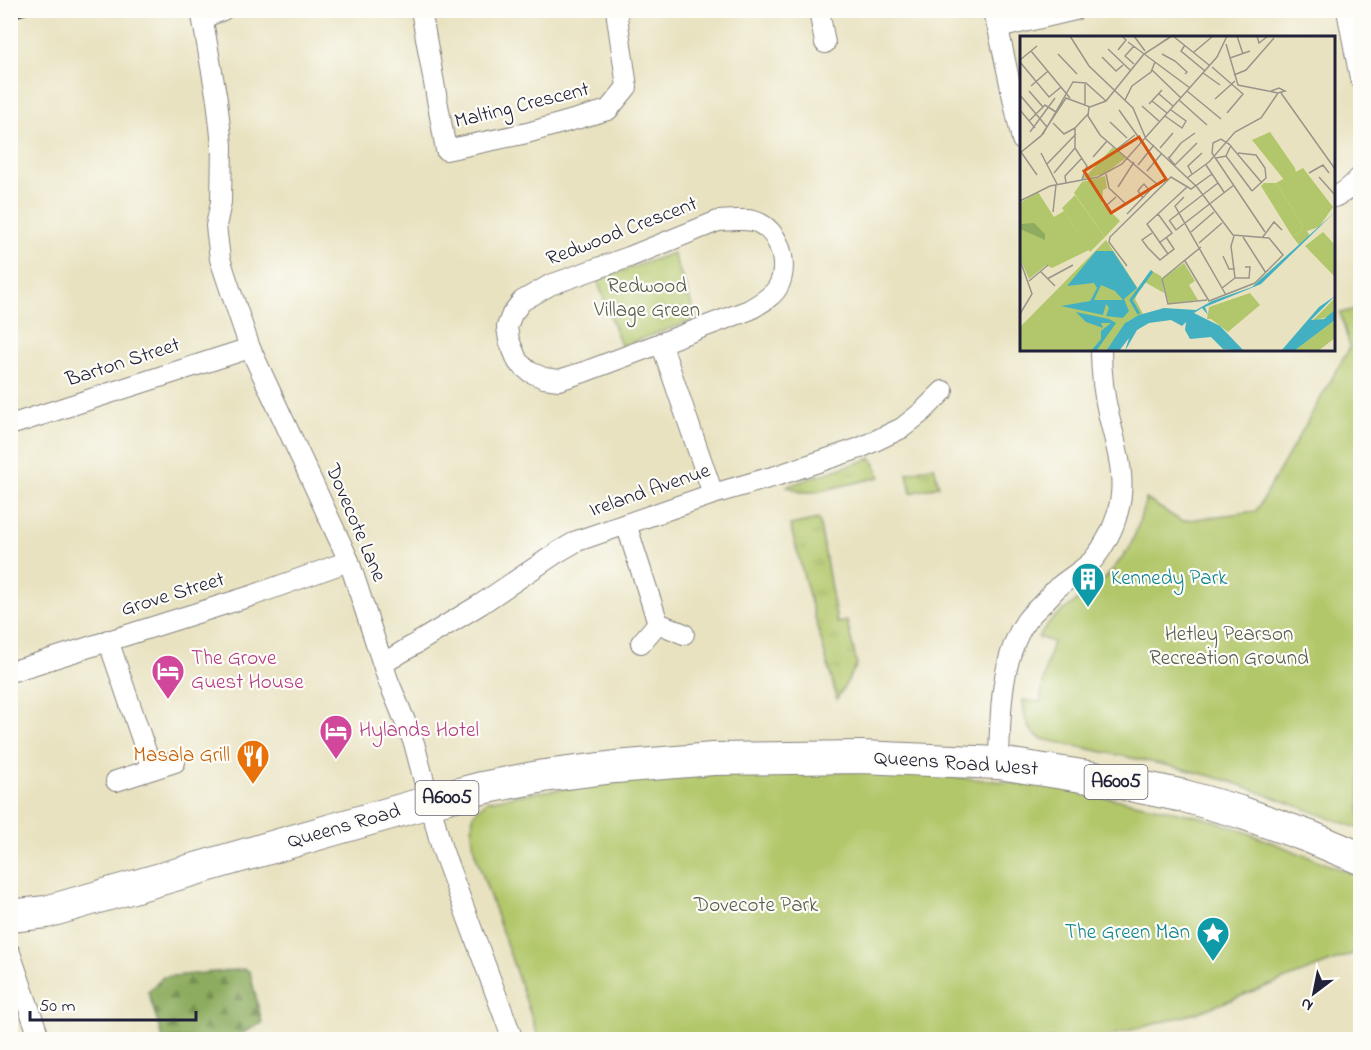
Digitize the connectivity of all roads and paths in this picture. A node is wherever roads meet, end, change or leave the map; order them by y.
1 (222, 10) edge
2 (421, 10) edge
3 (616, 10) edge
4 (819, 10) edge
5 (1075, 10) edge
6 (1347, 10) edge
7 (202, 14) edge
8 (995, 19) edge
9 (825, 43) dead end
10 (1360, 78) edge
11 (1020, 131) edge
12 (1360, 177) edge
13 (1335, 197) edge
14 (661, 343) junction
15 (250, 348) junction
16 (1101, 351) edge
17 (943, 391) dead end
18 (10, 425) edge
19 (714, 494) junction
20 (626, 524) junction
21 (349, 561) junction
22 (658, 623) junction
23 (684, 634) dead end
24 (108, 640) junction
25 (641, 643) dead end
26 (384, 663) junction
27 (10, 672) edge
28 (861, 757) joint
29 (175, 762) dead end
30 (999, 763) junction
31 (152, 769) junction
32 (116, 781) dead end
33 (429, 802) junction
34 (1360, 858) edge
35 (46, 912) junction
36 (10, 916) edge
37 (10, 934) edge
38 (10, 953) edge
39 (40, 1040) edge
40 (513, 1040) edge

1 - 7 street, Dovecote Lane
2 - 3 street, Malting Crescent
4 - 9 street
5 - 8 street
6 - 10 street
7 - 15 street, Dovecote Lane
8 - 11 street
12 - 13 street
14 - 14 street, Redwood Crescent
14 - 19 street
15 - 18 street, Barton Street
15 - 21 street, Dovecote Lane
16 - 30 street
17 - 19 street, Ireland Avenue
19 - 20 street, Ireland Avenue
20 - 22 street
20 - 26 street, Ireland Avenue
21 - 24 street, Grove Street
21 - 26 street, Dovecote Lane
22 - 23 street
22 - 25 street
24 - 27 street, Grove Street
24 - 31 street
26 - 33 street, Dovecote Lane
28 - 30 main road, Queens Road West / A6005
28 - 33 main road, Queens Road / A6005
29 - 31 street
30 - 34 main road, Queens Road West / A6005
31 - 32 street
33 - 35 main road, Queens Road / A6005
33 - 40 street, Dovecote Lane
35 - 36 main road, Queens Road / A6005
35 - 37 main road, Queens Road / A6005
38 - 39 street

